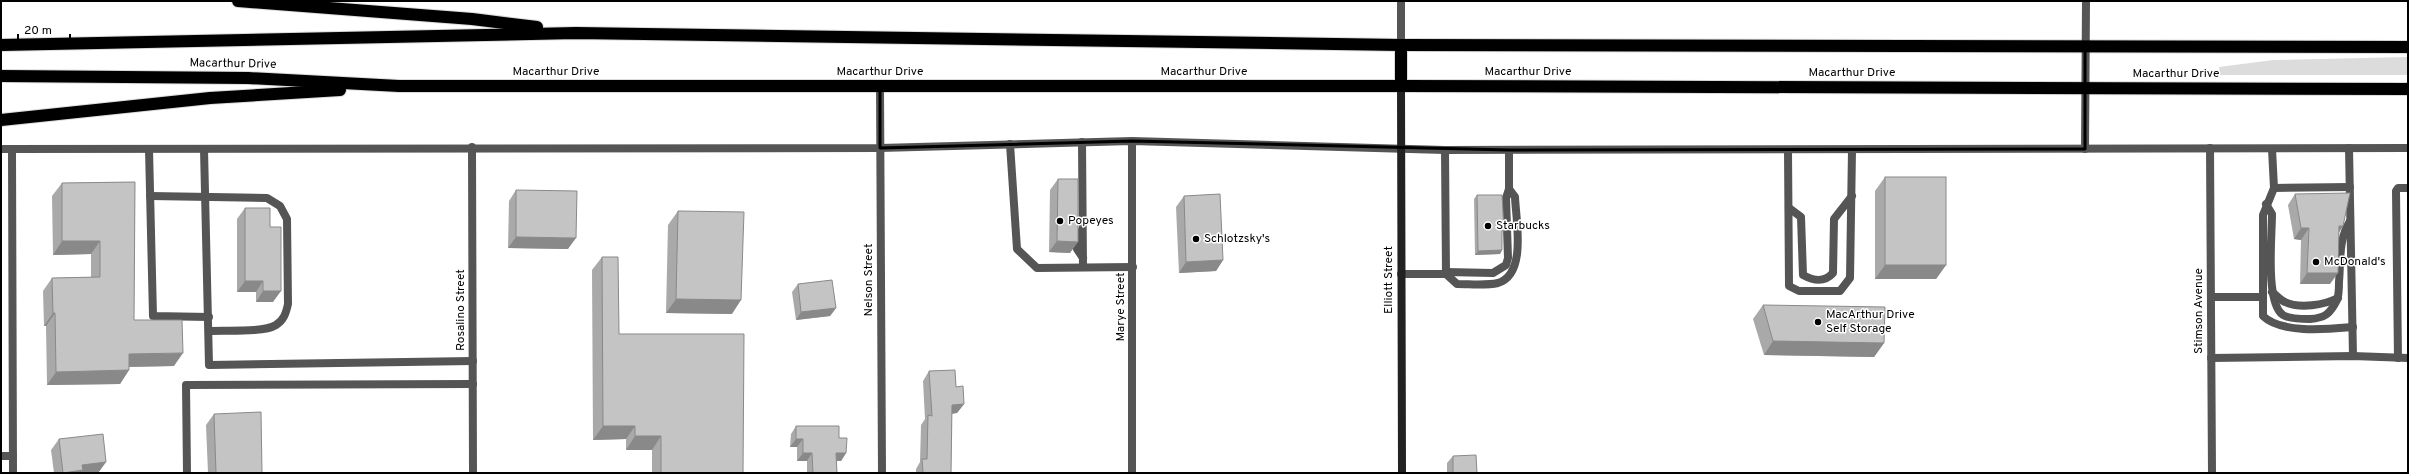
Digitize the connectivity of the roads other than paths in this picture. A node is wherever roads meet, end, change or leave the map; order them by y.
1 (238, 1) edge
2 (1401, 1) edge
3 (2086, 1) edge
4 (576, 33) junction
5 (1, 45) edge
6 (1401, 45) junction
7 (2084, 46) junction
8 (2408, 47) edge
9 (1, 76) edge
10 (399, 86) junction
11 (880, 86) junction
12 (1401, 86) junction
13 (2084, 88) junction
14 (2408, 89) edge
15 (1, 120) edge
16 (1132, 141) junction
17 (1082, 142) junction
18 (1010, 144) junction
19 (472, 147) junction
20 (880, 148) junction
21 (2210, 148) junction
22 (2349, 148) junction
23 (2408, 148) edge
24 (148, 149) junction
25 (204, 149) junction
26 (1401, 149) junction
27 (2085, 149) junction
28 (2272, 149) junction
29 (1, 150) edge
30 (12, 150) junction
31 (1445, 150) junction
32 (1509, 150) junction
33 (1852, 150) junction
34 (1788, 151) junction
35 (2350, 187) junction
36 (2274, 188) junction
37 (2408, 188) edge
38 (1509, 189) junction
39 (150, 196) junction
40 (1852, 196) junction
41 (206, 197) junction
42 (2266, 204) junction
43 (1789, 208) junction
44 (2350, 221) junction
45 (1083, 263) junction
46 (1132, 267) junction
47 (1446, 273) junction
48 (1401, 274) junction
49 (2272, 292) junction
50 (2211, 297) junction
51 (2262, 297) junction
52 (2338, 298) junction
53 (209, 317) junction
54 (2353, 327) junction
55 (209, 331) junction
56 (2354, 356) junction
57 (2211, 358) junction
58 (2398, 358) junction
59 (2408, 358) edge
60 (473, 361) junction
61 (473, 384) junction
62 (1, 456) edge
63 (13, 456) junction
64 (13, 473) edge
65 (187, 473) edge
66 (473, 473) edge
67 (882, 473) edge
68 (1132, 473) edge
69 (1402, 473) edge
70 (2212, 473) edge

1 - 4 highway
2 - 6 street
3 - 7 street
4 - 5 highway, Macarthur Drive
4 - 6 highway, Macarthur Drive
6 - 7 highway, Macarthur Drive
6 - 12 highway
7 - 8 highway, Macarthur Drive
7 - 13 street
9 - 10 highway, Macarthur Drive
10 - 11 highway, Macarthur Drive
10 - 15 highway
11 - 12 highway, Macarthur Drive
11 - 20 street, Nelson Street
12 - 13 highway, Macarthur Drive
12 - 26 street, Elliott Street
13 - 14 highway, Macarthur Drive
13 - 27 street
16 - 17 street
16 - 26 street
16 - 46 street, Marye Street
17 - 18 street
17 - 45 street
18 - 20 street
18 - 45 street
19 - 20 street
19 - 25 street
19 - 60 street, Rosalino Street
20 - 67 street, Nelson Street
21 - 27 street
21 - 28 street
21 - 50 street, Stimson Avenue
22 - 23 street
22 - 28 street
22 - 35 street
24 - 25 street
24 - 30 street
24 - 39 street
25 - 41 street
26 - 31 street
26 - 48 street, Elliott Street
27 - 33 street
28 - 36 street
29 - 30 street
30 - 63 street
31 - 32 street
31 - 47 street
32 - 34 street
32 - 38 street
33 - 34 street
33 - 40 street
34 - 43 street
35 - 36 street
35 - 44 street
36 - 42 street
37 - 58 street
38 - 47 street
38 - 47 street
39 - 41 street
39 - 53 street
40 - 43 street
40 - 43 street
41 - 53 street
41 - 55 street
42 - 49 street
42 - 51 street
44 - 52 street
44 - 54 street
45 - 46 street
46 - 68 street, Marye Street
47 - 48 street
48 - 69 street, Elliott Street
49 - 52 street
49 - 52 street
50 - 51 street
50 - 57 street, Stimson Avenue
51 - 54 street
53 - 55 street
54 - 56 street
55 - 60 street
56 - 57 street
56 - 58 street
57 - 70 street, Stimson Avenue
58 - 59 street
60 - 61 street, Rosalino Street
61 - 65 street
61 - 66 street, Rosalino Street
62 - 63 street
63 - 64 street

